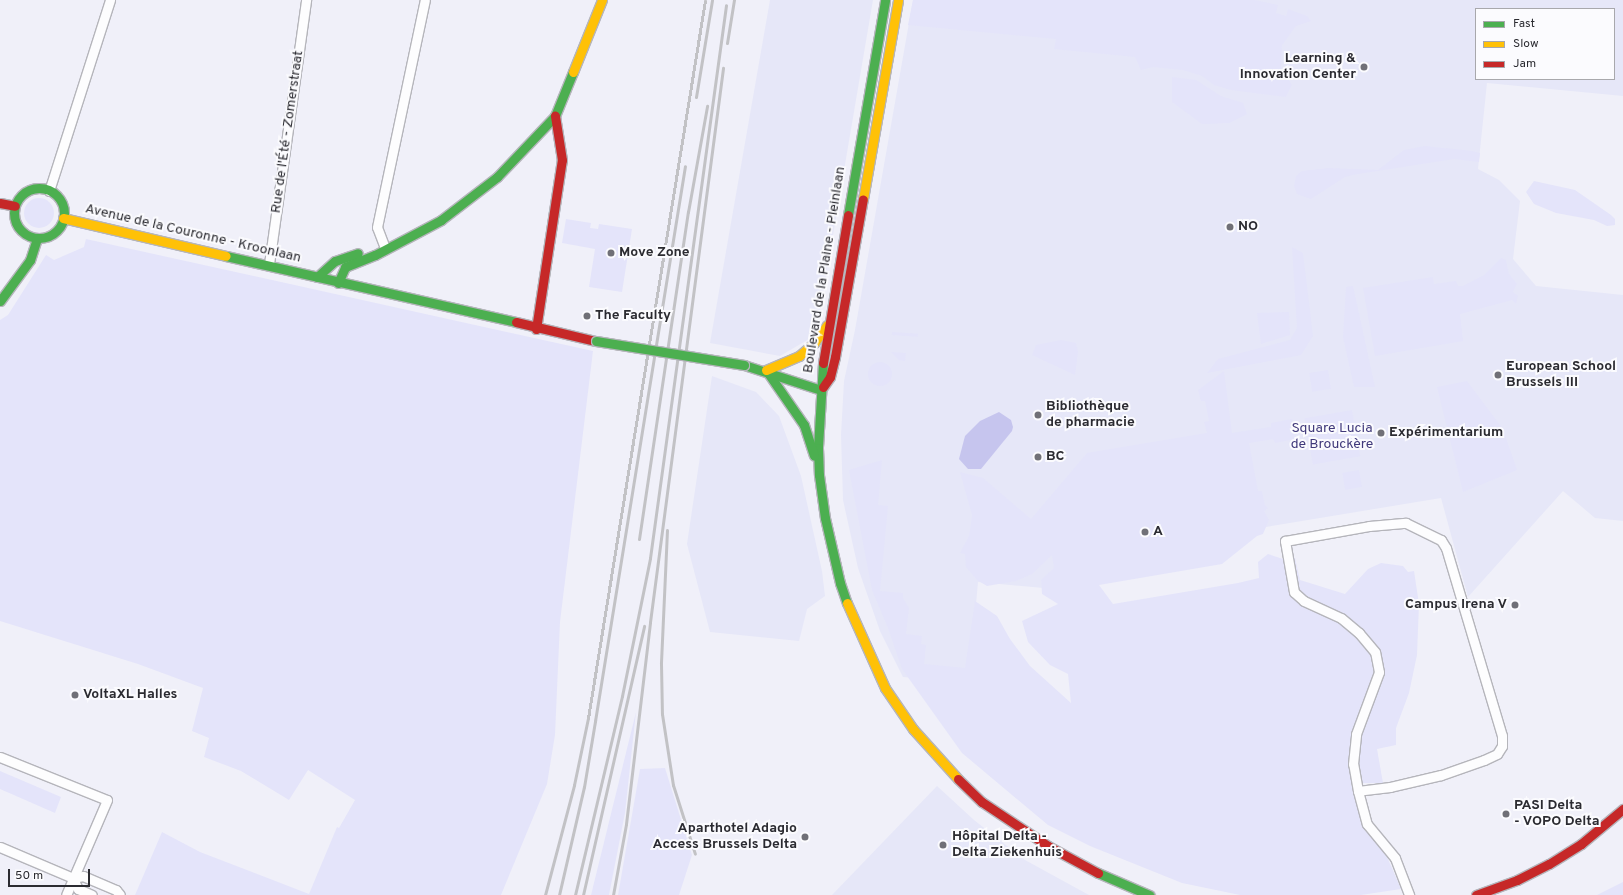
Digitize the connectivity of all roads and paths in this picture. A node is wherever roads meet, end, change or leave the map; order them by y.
1 (110, 0) edge
2 (306, 0) edge
3 (425, 0) edge
4 (602, 0) edge
5 (885, 0) edge
6 (898, 0) edge
7 (871, 83) junction
8 (883, 85) junction
9 (555, 116) junction
10 (49, 191) junction
11 (0, 203) edge
12 (15, 206) junction
13 (63, 218) junction
14 (37, 238) junction
15 (385, 248) junction
16 (269, 264) junction
17 (317, 277) junction
18 (338, 283) junction
19 (0, 301) edge
20 (829, 322) junction
21 (536, 329) junction
22 (766, 370) junction
23 (821, 390) junction
24 (819, 475) junction
25 (0, 757) edge
26 (1358, 791) junction
27 (1623, 809) edge
28 (0, 847) edge
29 (73, 878) junction
30 (1517, 880) junction
31 (66, 895) edge
32 (92, 895) edge
33 (120, 895) edge
34 (1149, 895) edge
35 (1409, 895) edge
36 (1476, 895) edge
37 (1505, 895) edge

1 - 10 street
2 - 16 street, Rue de l'Été - Zomerstraat
3 - 15 street
4 - 9 street
5 - 7 street, Boulevard de la Plaine - Pleinlaan
6 - 8 street, Boulevard de la Plaine - Pleinlaan
7 - 8 street
7 - 20 street, Boulevard de la Plaine - Pleinlaan
8 - 23 street, Boulevard de la Plaine - Pleinlaan
9 - 15 street
9 - 21 street
10 - 12 street
10 - 13 street, Avenue de la Couronne - Kroonlaan
11 - 12 street
12 - 14 street
13 - 14 street, Avenue de la Couronne - Kroonlaan
13 - 16 street, Avenue de la Couronne - Kroonlaan
14 - 19 street
15 - 17 street
15 - 18 street
16 - 17 street, Avenue de la Couronne - Kroonlaan
17 - 18 street, Avenue de la Couronne - Kroonlaan
18 - 21 street, Avenue de la Couronne - Kroonlaan
20 - 22 street
20 - 23 street, Boulevard de la Plaine - Pleinlaan
21 - 22 street, Avenue de la Couronne - Kroonlaan, bridge
22 - 23 street, Avenue de la Couronne - Kroonlaan
22 - 24 street
23 - 24 street
24 - 34 street
25 - 29 street
26 - 26 street
26 - 35 street
27 - 30 street
28 - 29 street
29 - 31 street
29 - 32 street
29 - 33 street
30 - 36 street
30 - 37 street

